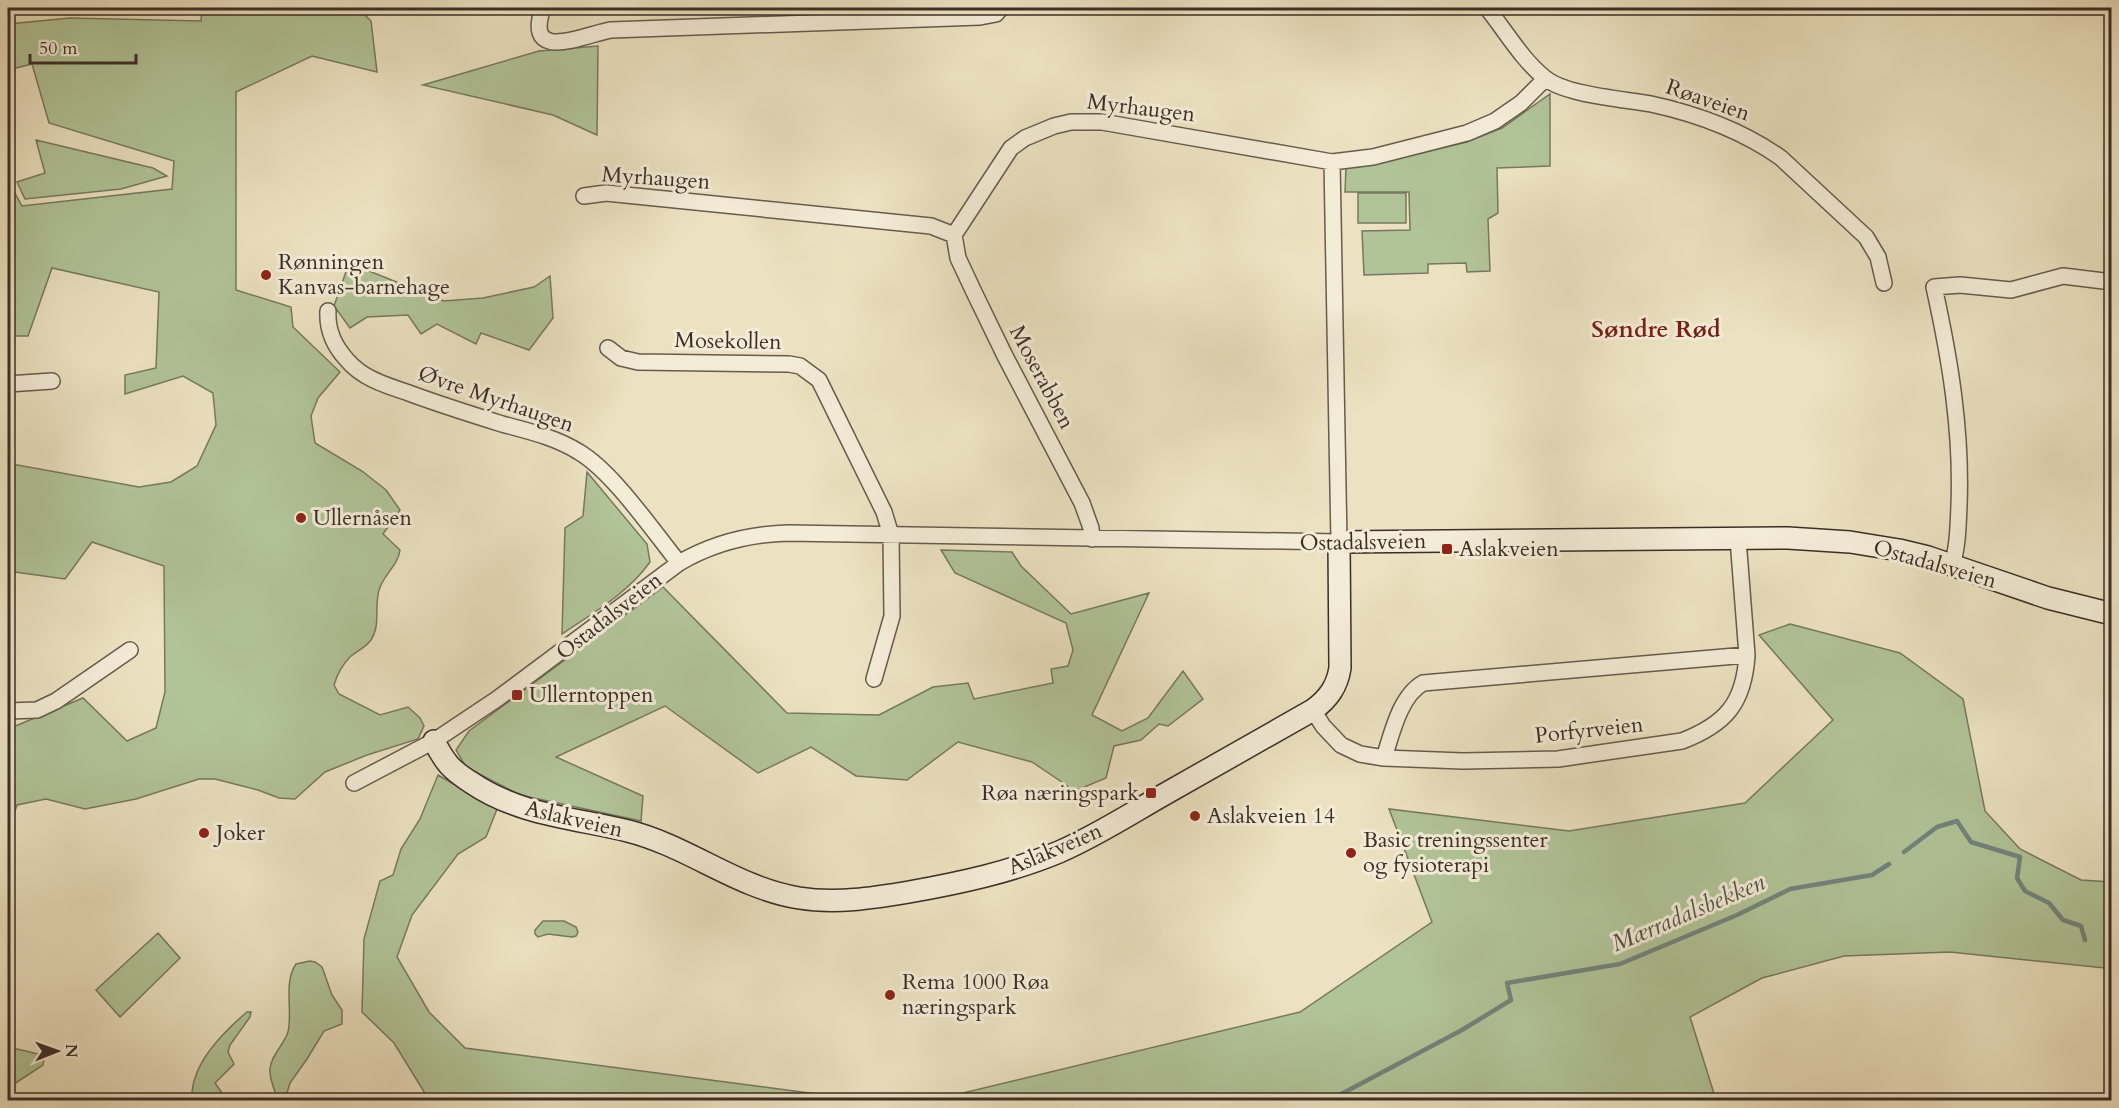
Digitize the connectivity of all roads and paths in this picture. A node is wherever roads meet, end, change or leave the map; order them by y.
1 (543, 8) edge
2 (1001, 8) edge
3 (1487, 8) edge
4 (1545, 79) junction
5 (1332, 162) junction
6 (584, 196) dead end
7 (954, 235) junction
8 (2112, 282) edge
9 (1884, 283) dead end
10 (328, 310) dead end
11 (608, 348) dead end
12 (52, 381) dead end
13 (8, 384) edge
14 (891, 535) junction
15 (1092, 539) junction
16 (1738, 539) junction
17 (1339, 542) junction
18 (679, 563) junction
19 (1952, 565) junction
20 (2112, 614) edge
21 (130, 650) dead end
22 (1747, 655) junction
23 (874, 679) dead end
24 (1312, 710) junction
25 (8, 711) edge
26 (434, 741) junction
27 (1384, 758) junction
28 (354, 783) dead end

1 - 2 street
3 - 4 street, Røaveien
4 - 5 street, Myrhaugen
4 - 9 street, Røaveien
5 - 7 street, Myrhaugen
5 - 17 street, Aslakveien
6 - 7 street, Myrhaugen
7 - 15 street, Moserabben
8 - 19 street
10 - 18 street, Øvre Myrhaugen
11 - 14 street, Mosekollen
12 - 13 street
14 - 15 street, Ostadalsveien
14 - 18 street, Ostadalsveien
14 - 23 street
15 - 17 street, Ostadalsveien
16 - 17 street, Ostadalsveien
16 - 19 street, Ostadalsveien
16 - 22 street, Porfyrveien
17 - 24 street, Aslakveien
18 - 26 street, Ostadalsveien
19 - 20 street, Ostadalsveien
21 - 25 street
22 - 27 street
22 - 27 street, Porfyrveien
24 - 26 street, Aslakveien
24 - 27 street, Porfyrveien
26 - 28 street, Ostadalsveien

